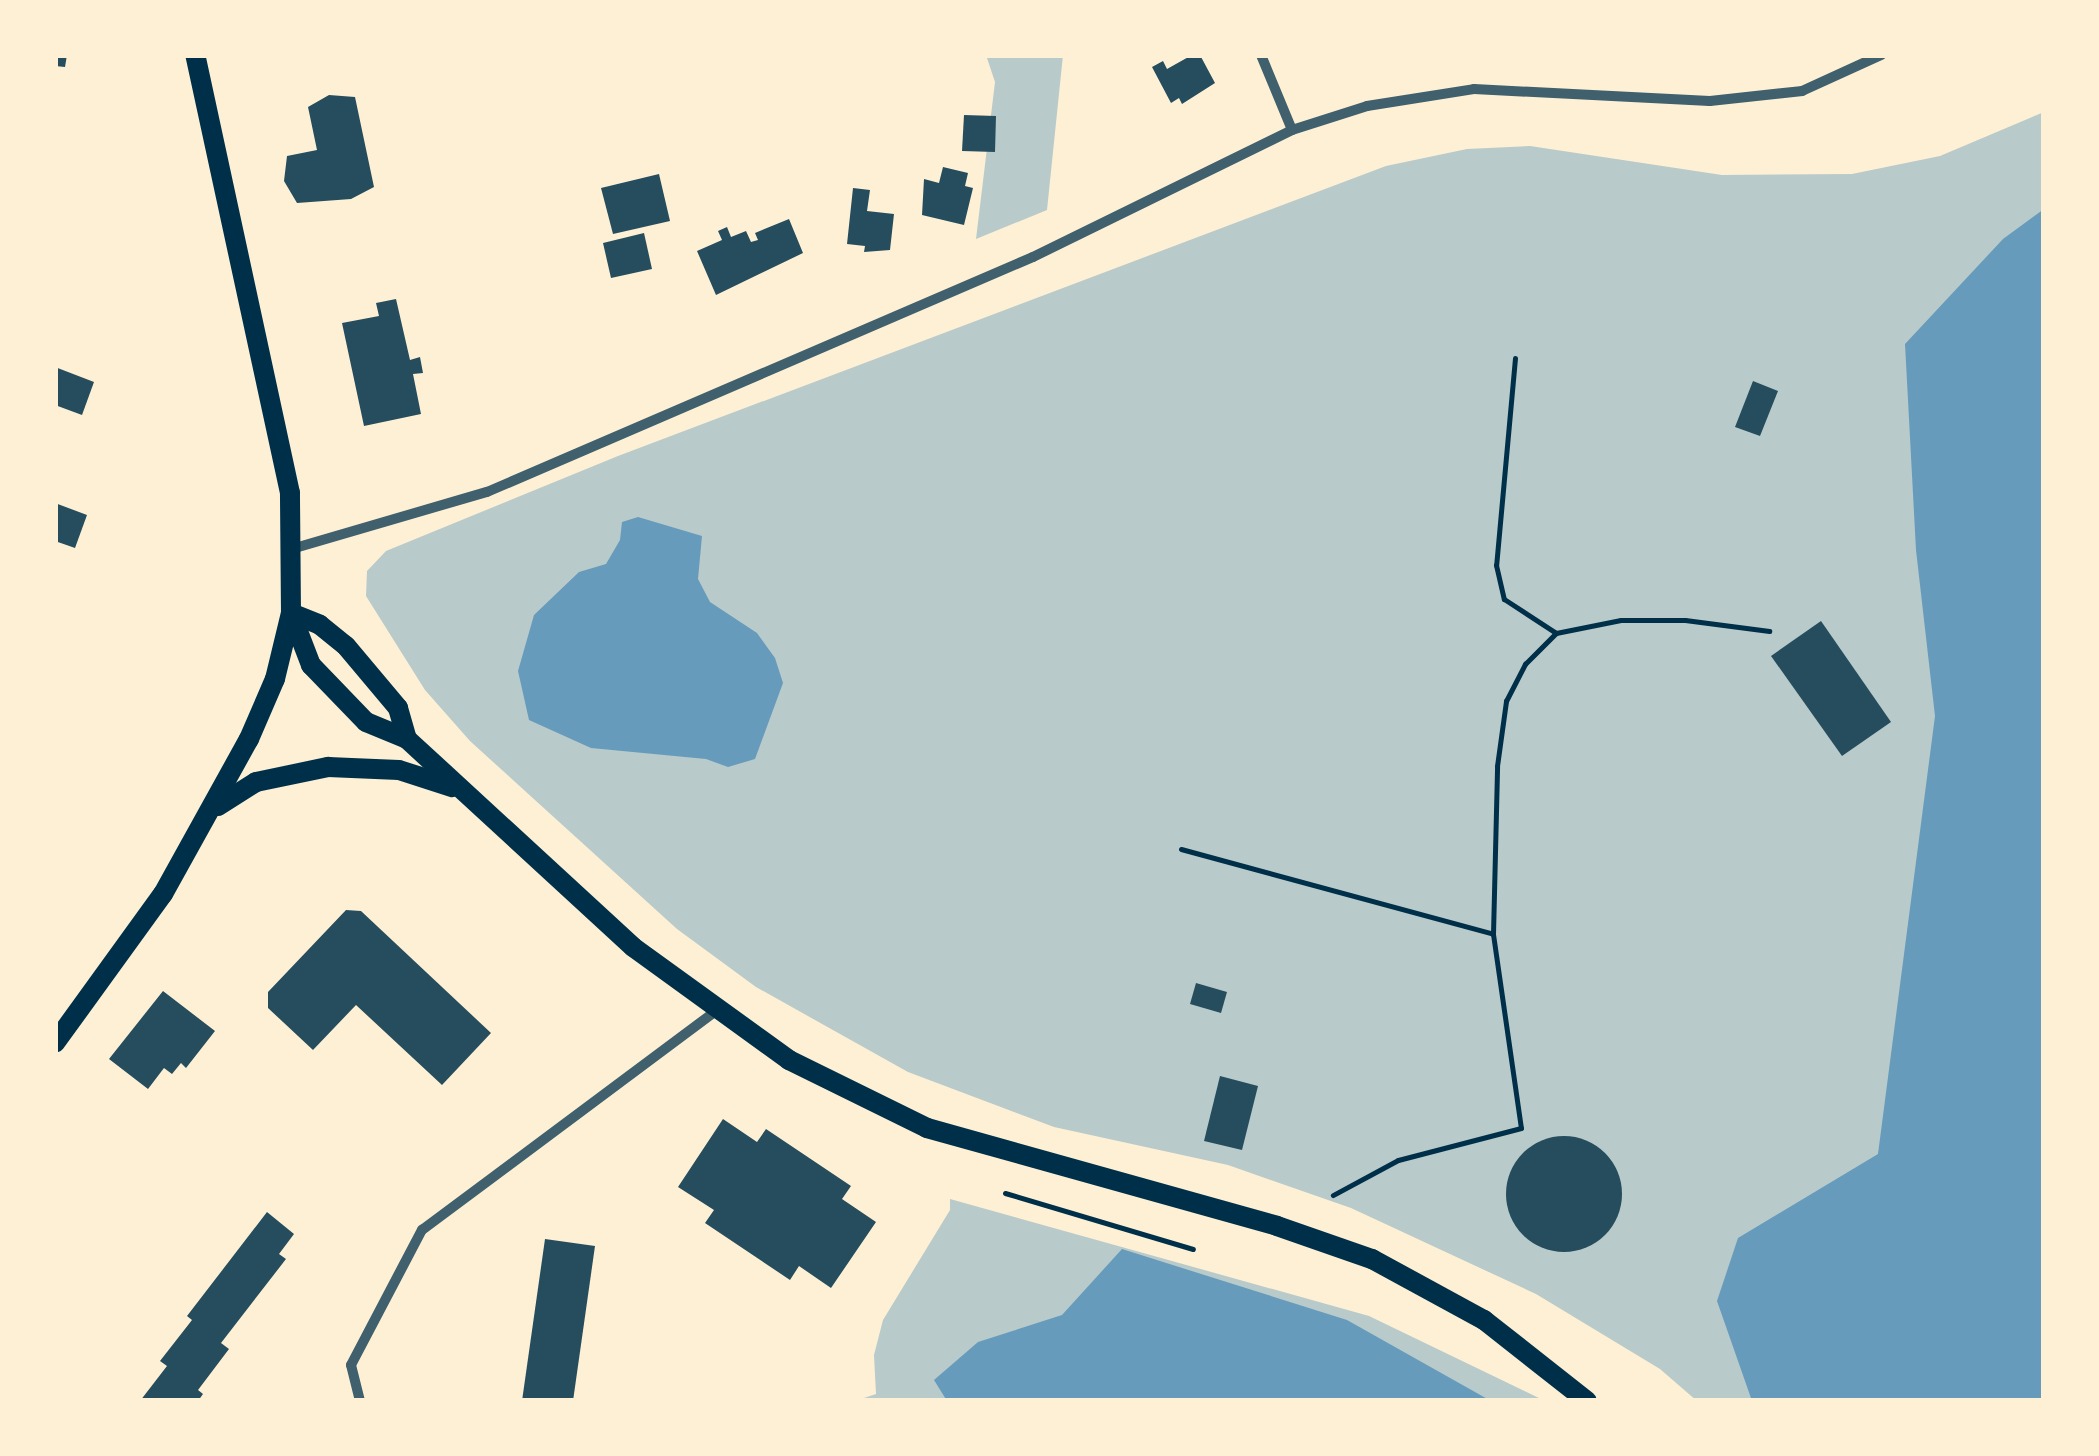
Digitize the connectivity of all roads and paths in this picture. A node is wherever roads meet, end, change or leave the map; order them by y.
1 (195, 55) edge
2 (1261, 55) edge
3 (1881, 55) edge
4 (1292, 130) junction
5 (1515, 358) dead end
6 (295, 548) junction
7 (290, 613) junction
8 (1770, 632) dead end
9 (1556, 633) junction
10 (407, 740) junction
11 (470, 798) junction
12 (208, 814) junction
13 (1181, 849) dead end
14 (1494, 934) junction
15 (716, 1011) junction
16 (55, 1044) edge
17 (1004, 1192) dead end
18 (1333, 1195) dead end
19 (1193, 1249) dead end
20 (360, 1401) edge
21 (1587, 1401) edge

1 - 6 main road
2 - 4 street
3 - 4 street
4 - 6 street
5 - 9 path
6 - 7 main road
7 - 10 main road
7 - 10 main road
7 - 12 main road
8 - 9 path
9 - 14 path
10 - 11 main road
11 - 12 main road
11 - 15 main road
12 - 16 main road
13 - 14 path
14 - 18 path
15 - 20 street
15 - 21 main road
17 - 19 path

